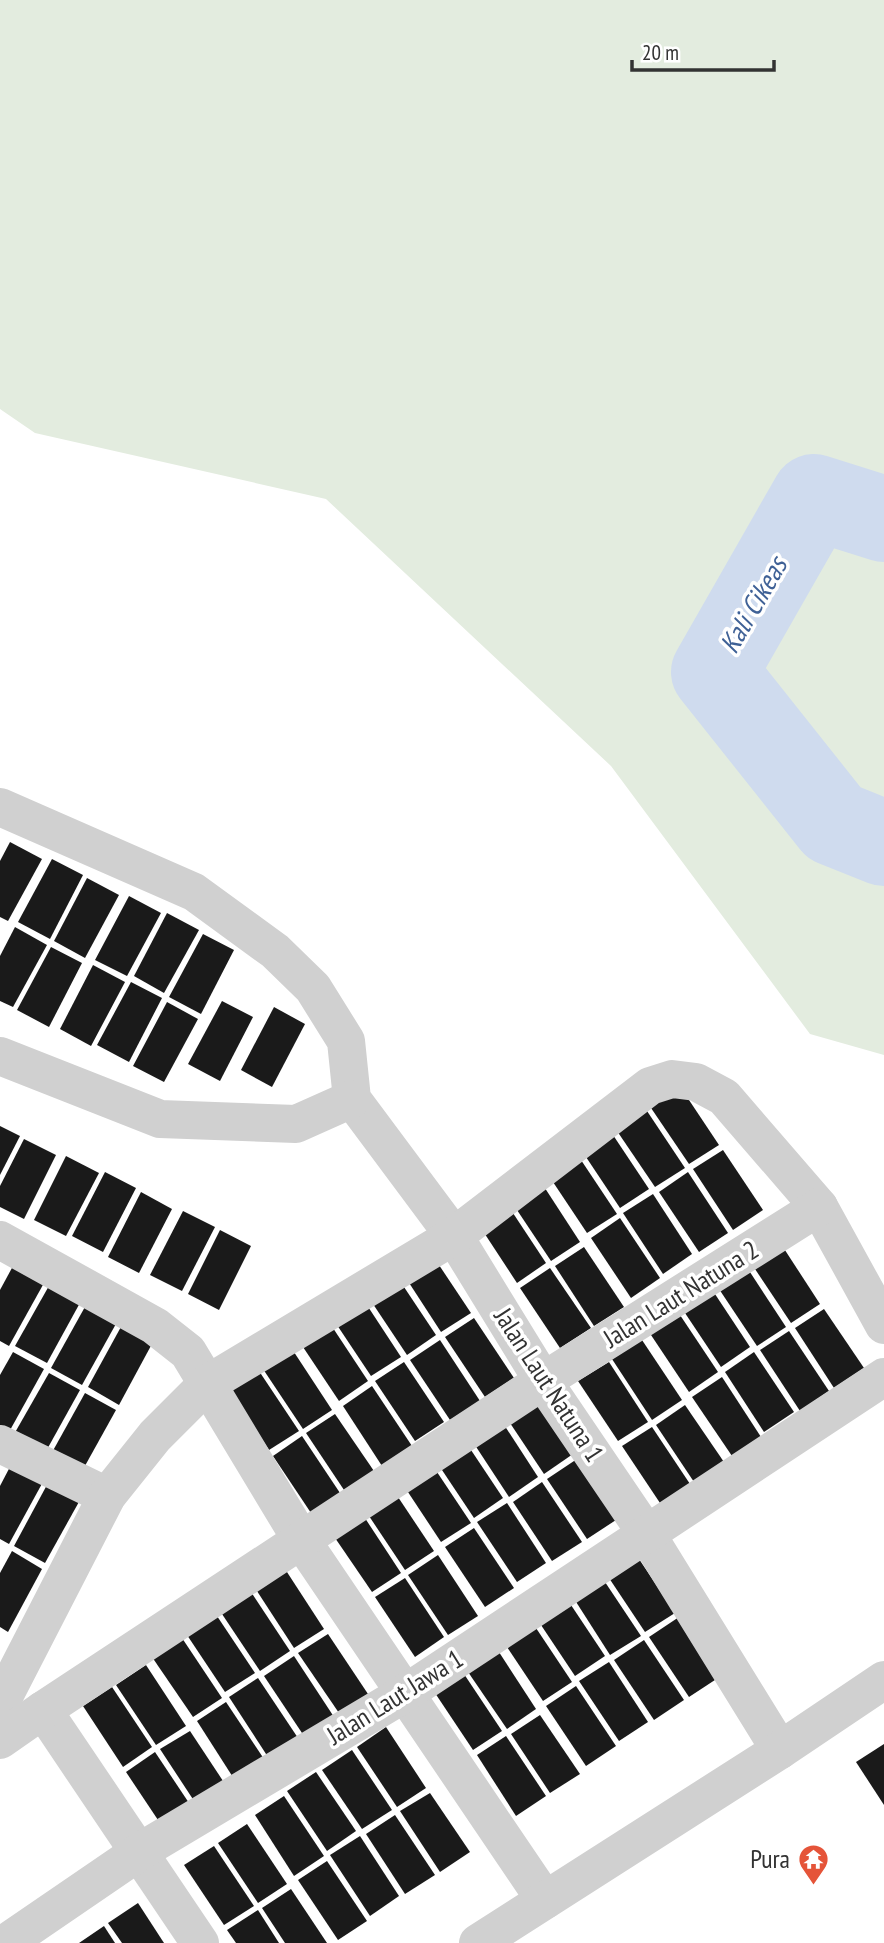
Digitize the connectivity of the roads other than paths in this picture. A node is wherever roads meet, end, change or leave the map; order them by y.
1 (0, 807) edge
2 (0, 1056) edge
3 (352, 1099) junction
4 (818, 1207) junction
5 (454, 1236) junction
6 (0, 1240) edge
7 (884, 1325) edge
8 (884, 1377) edge
9 (543, 1381) junction
10 (207, 1384) junction
11 (0, 1444) edge
12 (107, 1496) junction
13 (646, 1532) junction
14 (302, 1541) junction
15 (13, 1644) edge
16 (884, 1680) edge
17 (404, 1693) junction
18 (0, 1704) edge
19 (43, 1710) junction
20 (0, 1740) edge
21 (775, 1742) junction
22 (139, 1852) junction
23 (545, 1900) junction
24 (6, 1943) edge
25 (200, 1943) edge
26 (478, 1943) edge

1 - 3 street
2 - 3 street
3 - 5 street, Jalan Laut Natuna 1
4 - 5 street
4 - 7 street
4 - 9 street, Jalan Laut Natuna 2
5 - 9 street, Jalan Laut Natuna 1
5 - 10 street
6 - 10 street
8 - 13 street
9 - 13 street, Jalan Laut Natuna 1
9 - 14 street, Jalan Laut Natuna 2
10 - 12 street
10 - 14 street
11 - 12 street
12 - 15 street
13 - 17 street, Jalan Laut Jawa 1
13 - 21 street, Jalan Laut Natuna 1
14 - 17 street
14 - 19 street, Jalan Laut Natuna 2
15 - 18 street
16 - 21 street
17 - 22 street, Jalan Laut Jawa 1
17 - 23 street
19 - 20 street, Jalan Laut Natuna 2
19 - 22 street
21 - 23 street
22 - 24 street, Jalan Laut Jawa 1
22 - 25 street
23 - 26 street

